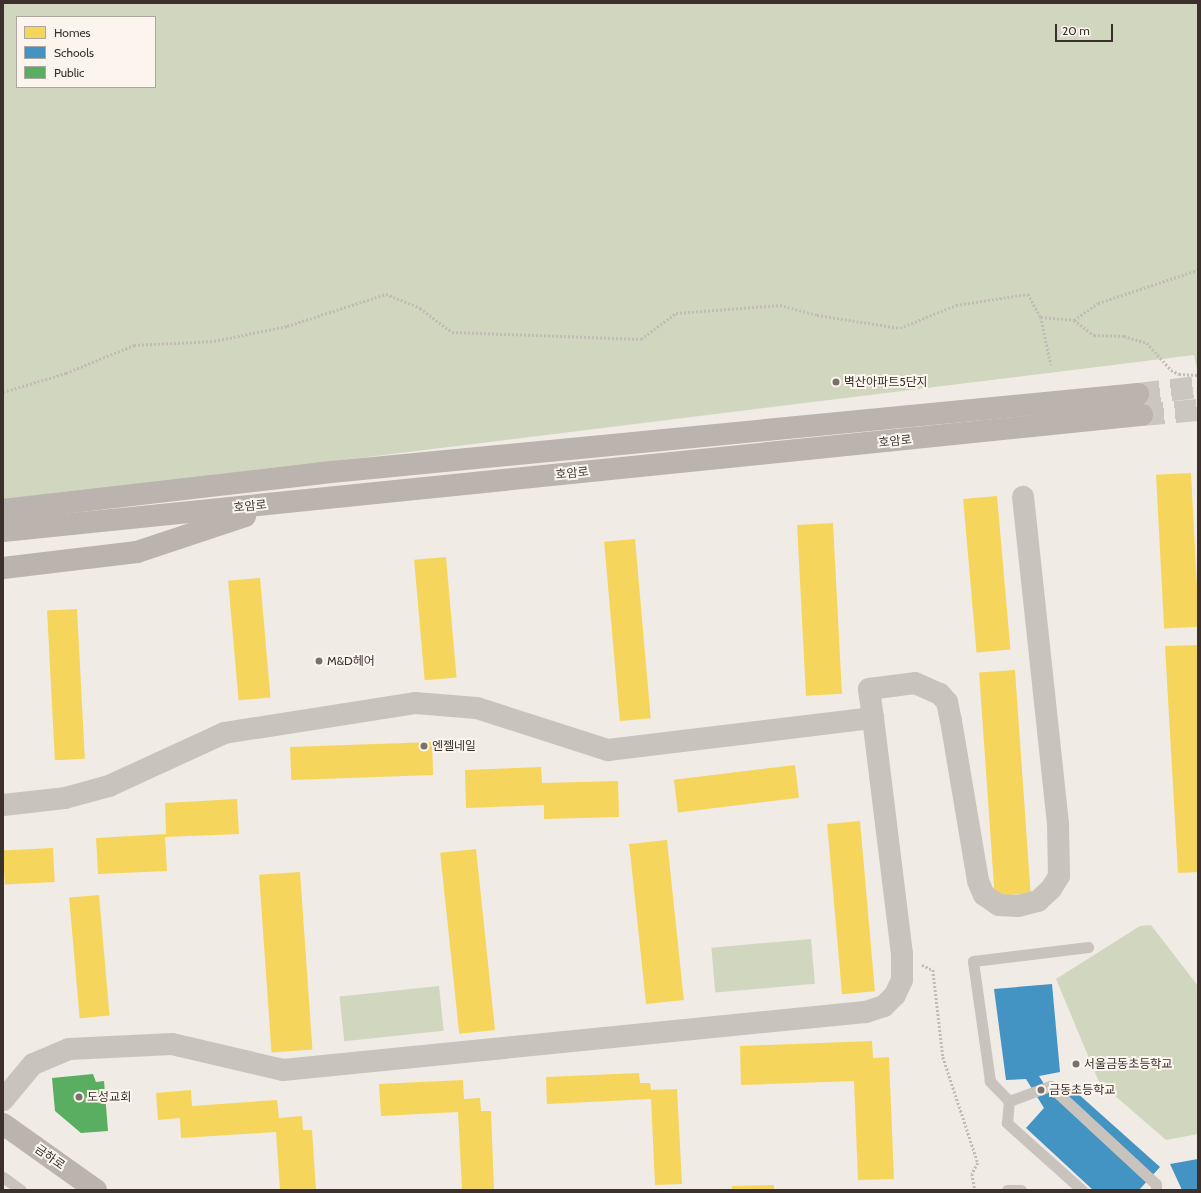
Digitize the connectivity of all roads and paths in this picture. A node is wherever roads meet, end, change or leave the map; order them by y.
1 (1198, 270) edge
2 (1041, 317) junction
3 (1074, 320) junction
4 (1051, 365) dead end
5 (1198, 375) edge
6 (3, 392) edge
7 (1138, 394) tunnel mouth
8 (1142, 416) tunnel mouth
9 (1023, 497) dead end
10 (284, 503) junction
11 (3, 510) edge
12 (3, 531) edge
13 (3, 568) edge
14 (873, 718) junction
15 (3, 805) edge
16 (1088, 947) dead end
17 (902, 954) junction
18 (3, 1100) edge
19 (1009, 1101) junction
20 (3, 1124) edge
21 (3, 1178) edge
22 (21, 1190) edge
23 (96, 1190) edge
24 (975, 1190) edge
25 (1008, 1190) edge
26 (1021, 1190) edge
27 (1082, 1190) edge
28 (1156, 1190) edge

1 - 3 path
2 - 3 path
2 - 4 path
2 - 6 path
3 - 5 path
7 - 11 main road, 호암로
8 - 10 main road, 호암로
9 - 14 street
10 - 12 main road, 호암로
10 - 13 main road
14 - 15 street
14 - 17 street
16 - 19 lane
17 - 18 street
17 - 24 path
19 - 27 lane
19 - 28 lane
20 - 23 main road, 금하로
21 - 22 lane
25 - 26 lane

